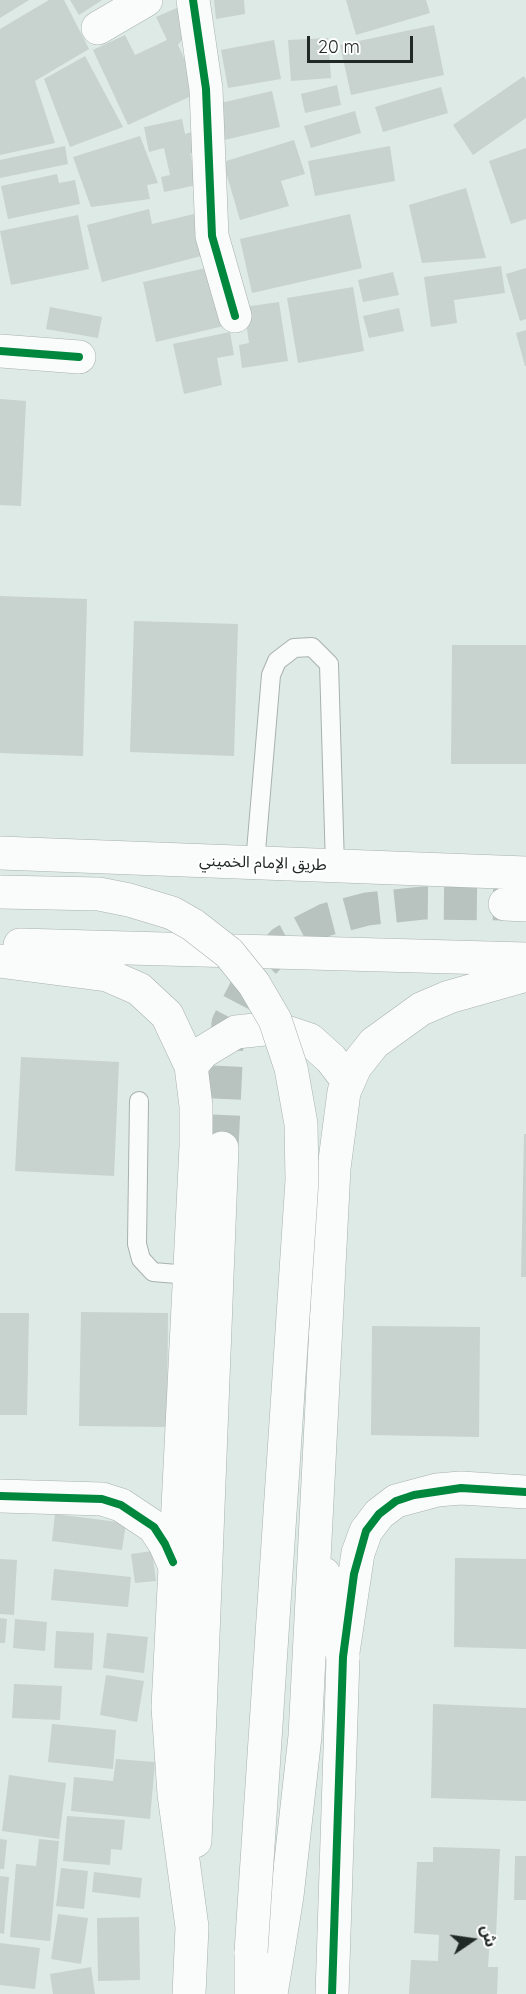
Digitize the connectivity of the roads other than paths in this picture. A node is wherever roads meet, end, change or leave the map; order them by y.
1 (146, 0) edge
2 (193, 0) edge
3 (98, 28) dead end
4 (235, 316) dead end
5 (0, 351) edge
6 (80, 357) dead end
7 (0, 853) edge
8 (255, 863) junction
9 (335, 866) junction
10 (526, 873) edge
11 (0, 892) edge
12 (0, 945) edge
13 (526, 959) edge
14 (0, 961) edge
15 (526, 975) edge
16 (190, 1066) junction
17 (348, 1081) junction
18 (139, 1101) dead end
19 (222, 1148) tunnel mouth
20 (189, 1275) junction
21 (7, 1484) edge
22 (526, 1492) edge
23 (314, 1530) junction
24 (173, 1562) junction
25 (343, 1657) junction
26 (192, 1927) junction
27 (179, 1994) edge
28 (189, 1994) edge
29 (250, 1994) edge
30 (272, 1994) edge
31 (332, 1994) edge

1 - 3 main road
2 - 4 main road
5 - 6 main road
7 - 8 main road, طريق الإمام الخميني
8 - 9 main road, طريق الإمام الخميني
8 - 9 lane
9 - 10 main road, طريق الإمام الخميني
11 - 29 main road, bridge
12 - 13 main road
14 - 16 main road
15 - 17 main road
16 - 17 main road
16 - 20 main road
17 - 23 main road
18 - 20 lane
19 - 26 main road
20 - 24 main road
21 - 24 main road
22 - 25 main road
23 - 25 main road
23 - 30 main road
24 - 26 main road
25 - 31 main road
26 - 27 main road
26 - 28 main road

